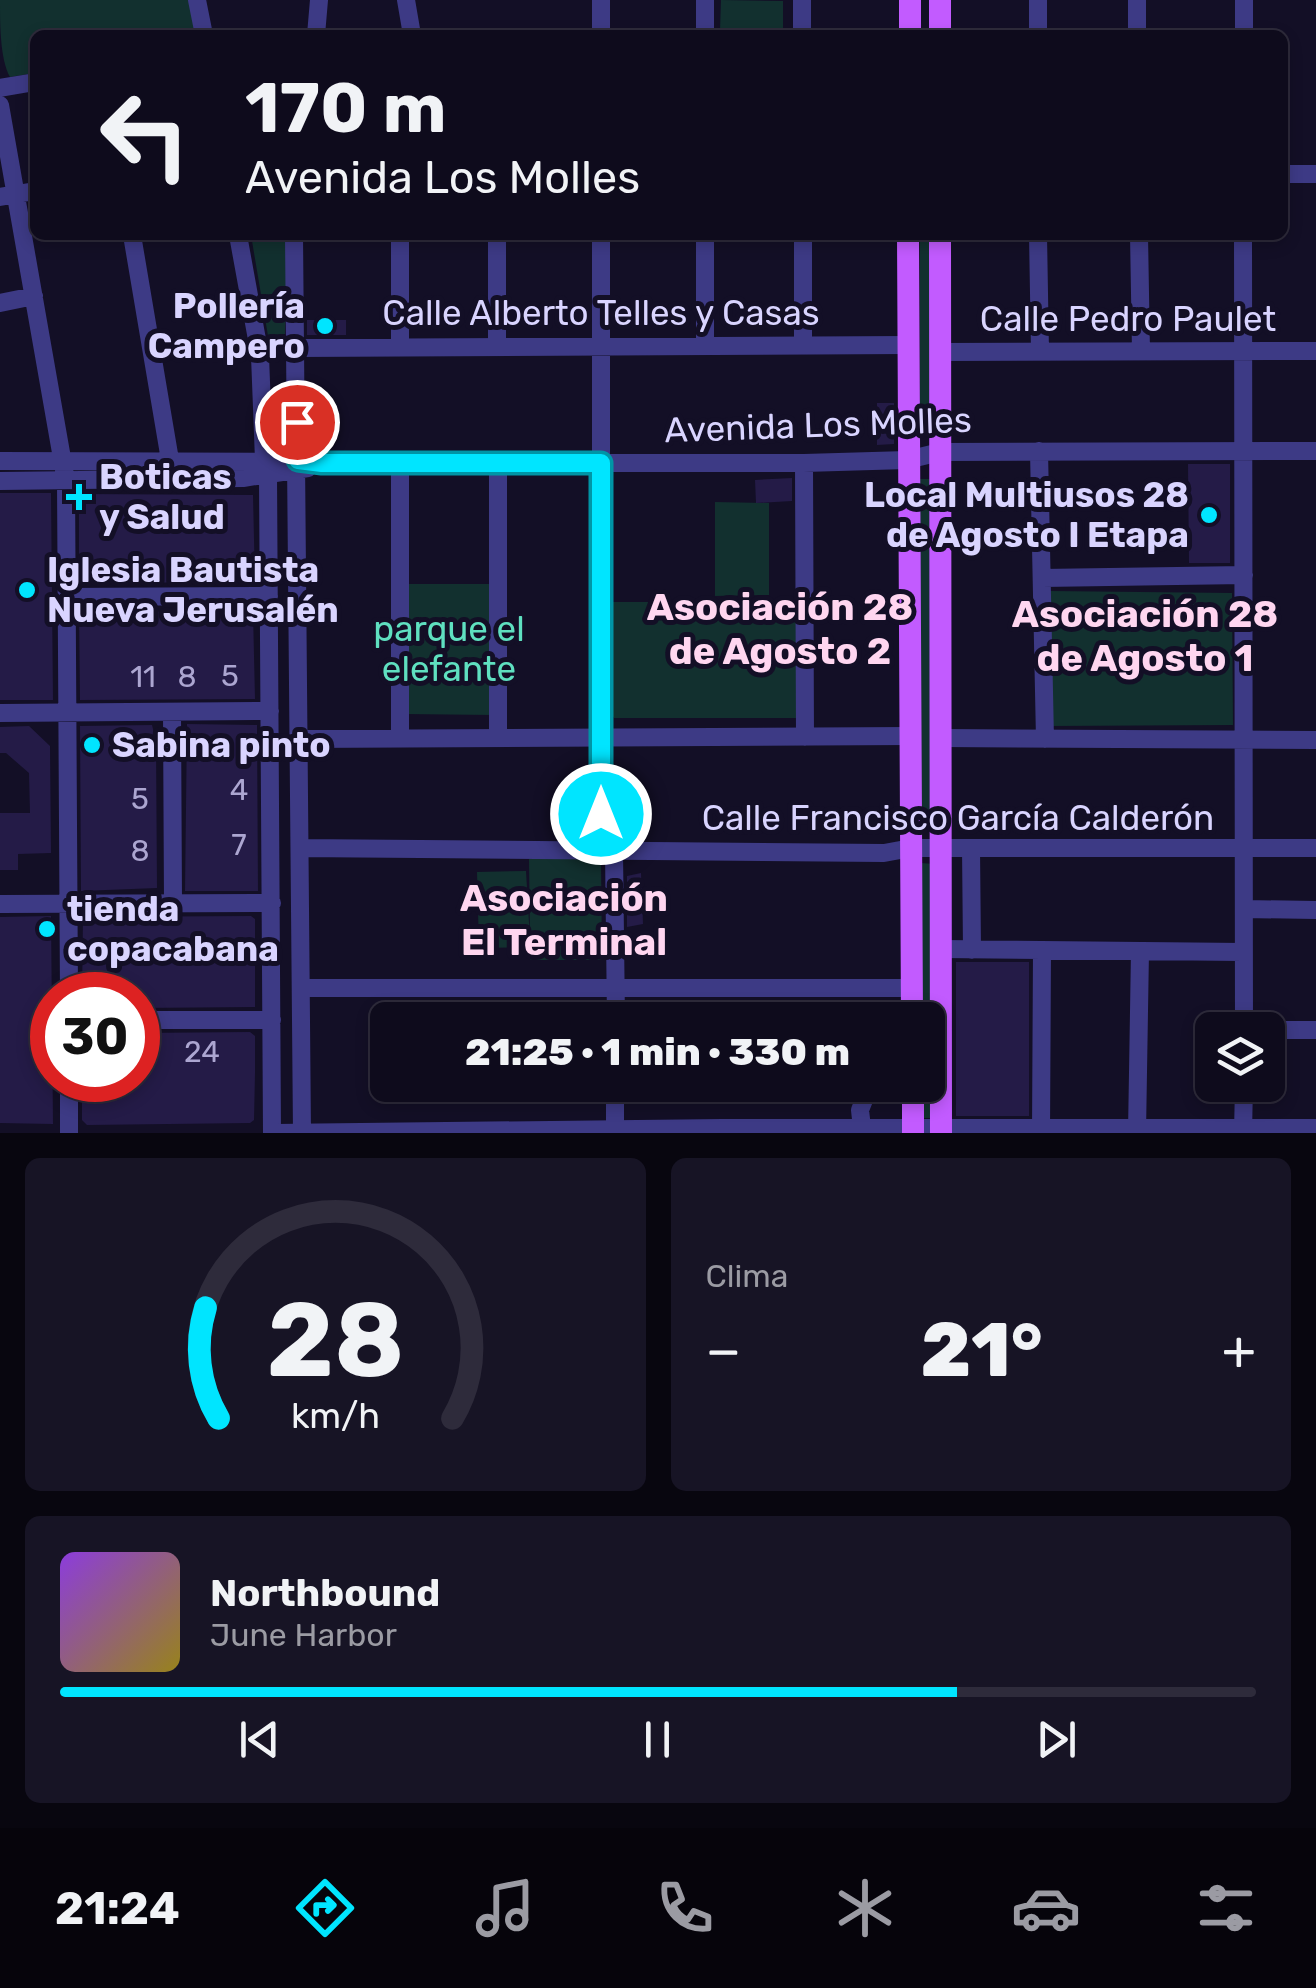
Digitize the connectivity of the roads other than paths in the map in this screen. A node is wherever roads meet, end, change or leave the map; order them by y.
1 (198, 0) edge
2 (319, 0) edge
3 (406, 0) edge
4 (600, 0) edge
5 (705, 0) edge
6 (802, 0) edge
7 (910, 0) edge
8 (940, 0) edge
9 (1038, 0) edge
10 (1136, 0) edge
11 (1244, 0) edge
12 (203, 30) edge
13 (316, 30) edge
14 (411, 30) edge
15 (600, 30) edge
16 (705, 30) edge
17 (802, 30) edge
18 (910, 30) edge
19 (940, 30) edge
20 (1038, 30) edge
21 (1137, 30) edge
22 (1244, 30) edge
23 (30, 83) edge
24 (0, 88) edge
25 (0, 106) edge
26 (1288, 174) edge
27 (1316, 174) edge
28 (8, 196) edge
29 (133, 240) edge
30 (239, 240) edge
31 (294, 240) edge
32 (400, 240) edge
33 (497, 240) edge
34 (601, 240) edge
35 (705, 240) edge
36 (803, 240) edge
37 (908, 240) edge
38 (940, 240) edge
39 (1038, 240) edge
40 (1139, 240) edge
41 (1244, 240) edge
42 (34, 296) junction
43 (0, 303) edge
44 (705, 345) junction
45 (803, 345) junction
46 (907, 345) junction
47 (400, 346) junction
48 (497, 346) junction
49 (601, 346) junction
50 (295, 348) junction
51 (1040, 350) junction
52 (1244, 351) junction
53 (1316, 351) edge
54 (940, 352) junction
55 (1141, 352) junction
56 (1039, 450) junction
57 (1316, 451) edge
58 (940, 452) junction
59 (1244, 452) junction
60 (0, 460) edge
61 (62, 460) junction
62 (170, 460) junction
63 (907, 460) junction
64 (400, 463) junction
65 (498, 463) junction
66 (601, 463) junction
67 (804, 463) junction
68 (298, 466) junction
69 (266, 467) junction
70 (0, 481) edge
71 (66, 481) junction
72 (1244, 575) junction
73 (1042, 578) junction
74 (269, 596) junction
75 (67, 597) junction
76 (68, 712) junction
77 (172, 712) junction
78 (270, 712) junction
79 (0, 713) edge
80 (910, 736) junction
81 (805, 737) junction
82 (400, 738) junction
83 (498, 738) junction
84 (602, 738) junction
85 (941, 738) junction
86 (300, 739) junction
87 (1044, 739) junction
88 (1244, 740) junction
89 (1316, 740) edge
90 (300, 848) junction
91 (911, 848) junction
92 (941, 848) junction
93 (971, 848) junction
94 (1244, 848) junction
95 (1316, 848) edge
96 (608, 852) junction
97 (971, 870) junction
98 (941, 872) junction
99 (173, 903) junction
100 (272, 903) junction
101 (0, 904) edge
102 (69, 904) junction
103 (1244, 909) junction
104 (1316, 910) edge
105 (972, 928) junction
106 (941, 939) junction
107 (972, 950) junction
108 (1042, 950) junction
109 (1140, 951) junction
110 (1244, 952) junction
111 (69, 972) edge
112 (301, 988) junction
113 (616, 988) junction
114 (912, 988) junction
115 (616, 1002) edge
116 (912, 1002) edge
117 (1244, 1012) edge
118 (160, 1020) edge
119 (272, 1020) junction
120 (1285, 1030) edge
121 (1316, 1030) edge
122 (69, 1102) edge
123 (616, 1102) edge
124 (863, 1102) edge
125 (913, 1102) edge
126 (1244, 1102) edge
127 (862, 1128) junction
128 (1316, 1128) edge
129 (616, 1130) junction
130 (722, 1130) edge
131 (913, 1130) edge
132 (941, 1130) edge
133 (1041, 1130) edge
134 (1137, 1130) edge
135 (1244, 1130) edge
136 (302, 1132) edge
137 (68, 1133) edge
138 (88, 1133) edge
139 (273, 1133) edge

1 - 12 street
2 - 13 street
3 - 14 street
4 - 15 street
5 - 16 street
6 - 17 street
7 - 18 main road
8 - 19 main road
9 - 20 street
10 - 21 street
11 - 22 street
23 - 24 street
25 - 28 street
26 - 27 street
28 - 42 street
29 - 62 street
30 - 69 street
31 - 50 street
32 - 47 street
33 - 48 street
34 - 49 street
35 - 44 street
36 - 45 street
37 - 46 main road
38 - 54 main road
39 - 51 street
40 - 55 street
41 - 52 street
42 - 43 street
42 - 61 street
44 - 45 street, Calle Alberto Telles y Casas
44 - 49 street, Calle Alberto Telles y Casas
45 - 46 street, Calle Alberto Telles y Casas
46 - 63 main road
47 - 48 street, Calle Alberto Telles y Casas
47 - 50 street, Calle Alberto Telles y Casas
48 - 49 street, Calle Alberto Telles y Casas
49 - 66 street
50 - 68 street
51 - 54 street, Calle Pedro Paulet
51 - 55 street, Calle Pedro Paulet
52 - 53 street, Calle Pedro Paulet
52 - 55 street, Calle Pedro Paulet
52 - 59 street
54 - 58 main road
56 - 58 street, Avenida Los Molles
56 - 59 street, Avenida Los Molles
56 - 73 street
57 - 59 street, Avenida Los Molles
58 - 63 street, Avenida Los Molles
58 - 85 main road
59 - 72 street
60 - 61 street, Avenida Los Molles
61 - 62 street, Avenida Los Molles
61 - 71 street
62 - 69 street, Avenida Los Molles
63 - 67 street, Avenida Los Molles
63 - 80 main road
64 - 65 street, Avenida Los Molles
64 - 68 street, Avenida Los Molles
64 - 82 street
65 - 66 street, Avenida Los Molles
65 - 83 street
66 - 67 street, Avenida Los Molles
66 - 84 street
67 - 81 street
68 - 69 street, Avenida Los Molles
68 - 86 street
69 - 71 street, Avenida Los Molles
69 - 74 street
70 - 71 street, Avenida Los Molles
71 - 75 street
72 - 73 street
72 - 88 street
73 - 87 street
74 - 75 street
74 - 78 street
75 - 76 street
76 - 77 street
76 - 79 street
76 - 102 street
77 - 78 street
77 - 99 street
78 - 100 street
80 - 81 street
80 - 91 main road
81 - 84 street
82 - 83 street
82 - 86 street
83 - 84 street
84 - 96 street
85 - 87 street
85 - 92 main road
86 - 90 street
87 - 88 street
88 - 89 street
88 - 94 street
90 - 96 street, Calle Francisco García Calderón
90 - 112 street
91 - 92 street, Calle Francisco García Calderón
91 - 96 street, Calle Francisco García Calderón
91 - 114 main road
92 - 93 street, Calle Francisco García Calderón
92 - 98 main road
93 - 94 street, Calle Francisco García Calderón
93 - 97 street
94 - 95 street, Calle Francisco García Calderón
94 - 103 street
96 - 113 street
97 - 98 street
97 - 105 street
98 - 106 main road
99 - 100 street
99 - 102 street
100 - 119 street
101 - 102 street
102 - 111 street
103 - 104 street
103 - 110 street
105 - 106 street
105 - 107 street
106 - 107 street
106 - 132 main road
107 - 108 street
108 - 109 street
108 - 133 street
109 - 110 street
109 - 134 street
110 - 117 street
112 - 113 street
112 - 136 street
113 - 114 street
113 - 115 street
114 - 116 main road
118 - 119 street
119 - 139 street
120 - 121 street
122 - 137 street
123 - 129 street
124 - 127 street
125 - 131 main road
126 - 135 street
127 - 130 street
127 - 131 street
128 - 135 street
129 - 130 street
129 - 136 street
131 - 132 street
132 - 133 street
133 - 134 street
134 - 135 street
136 - 139 street
137 - 138 street

